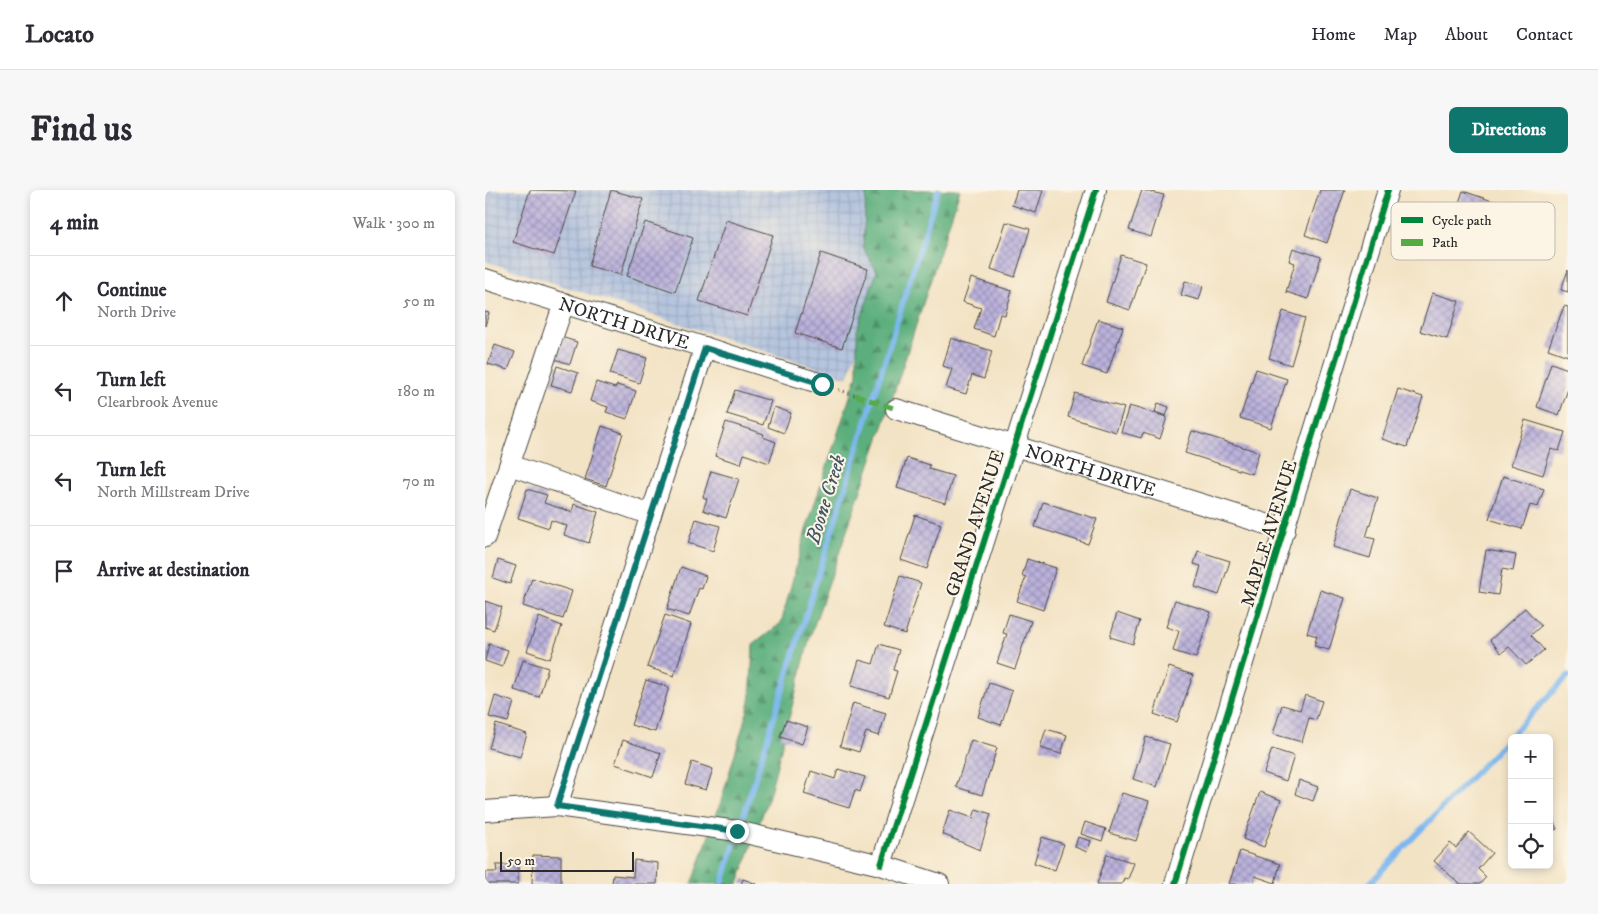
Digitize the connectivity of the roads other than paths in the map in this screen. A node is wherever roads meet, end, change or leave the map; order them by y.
1 (1095, 190) edge
2 (1389, 190) edge
3 (485, 279) edge
4 (564, 303) junction
5 (705, 348) junction
6 (822, 384) dead end
7 (896, 408) dead end
8 (1014, 446) junction
9 (510, 465) junction
10 (651, 515) junction
11 (1285, 530) junction
12 (485, 537) edge
13 (557, 806) junction
14 (485, 811) edge
15 (881, 865) junction
16 (939, 884) edge
17 (1175, 884) edge

1 - 8 street, GRAND AVENUE
2 - 11 street, MAPLE AVENUE
3 - 4 street, NORTH DRIVE
4 - 5 street, NORTH DRIVE
4 - 9 street
5 - 6 street, NORTH DRIVE
5 - 10 street
7 - 8 street, NORTH DRIVE
8 - 11 street, NORTH DRIVE
8 - 15 street, GRAND AVENUE
9 - 10 street
9 - 12 street
10 - 13 street
11 - 17 street, MAPLE AVENUE
13 - 14 street
13 - 15 street
15 - 16 street

